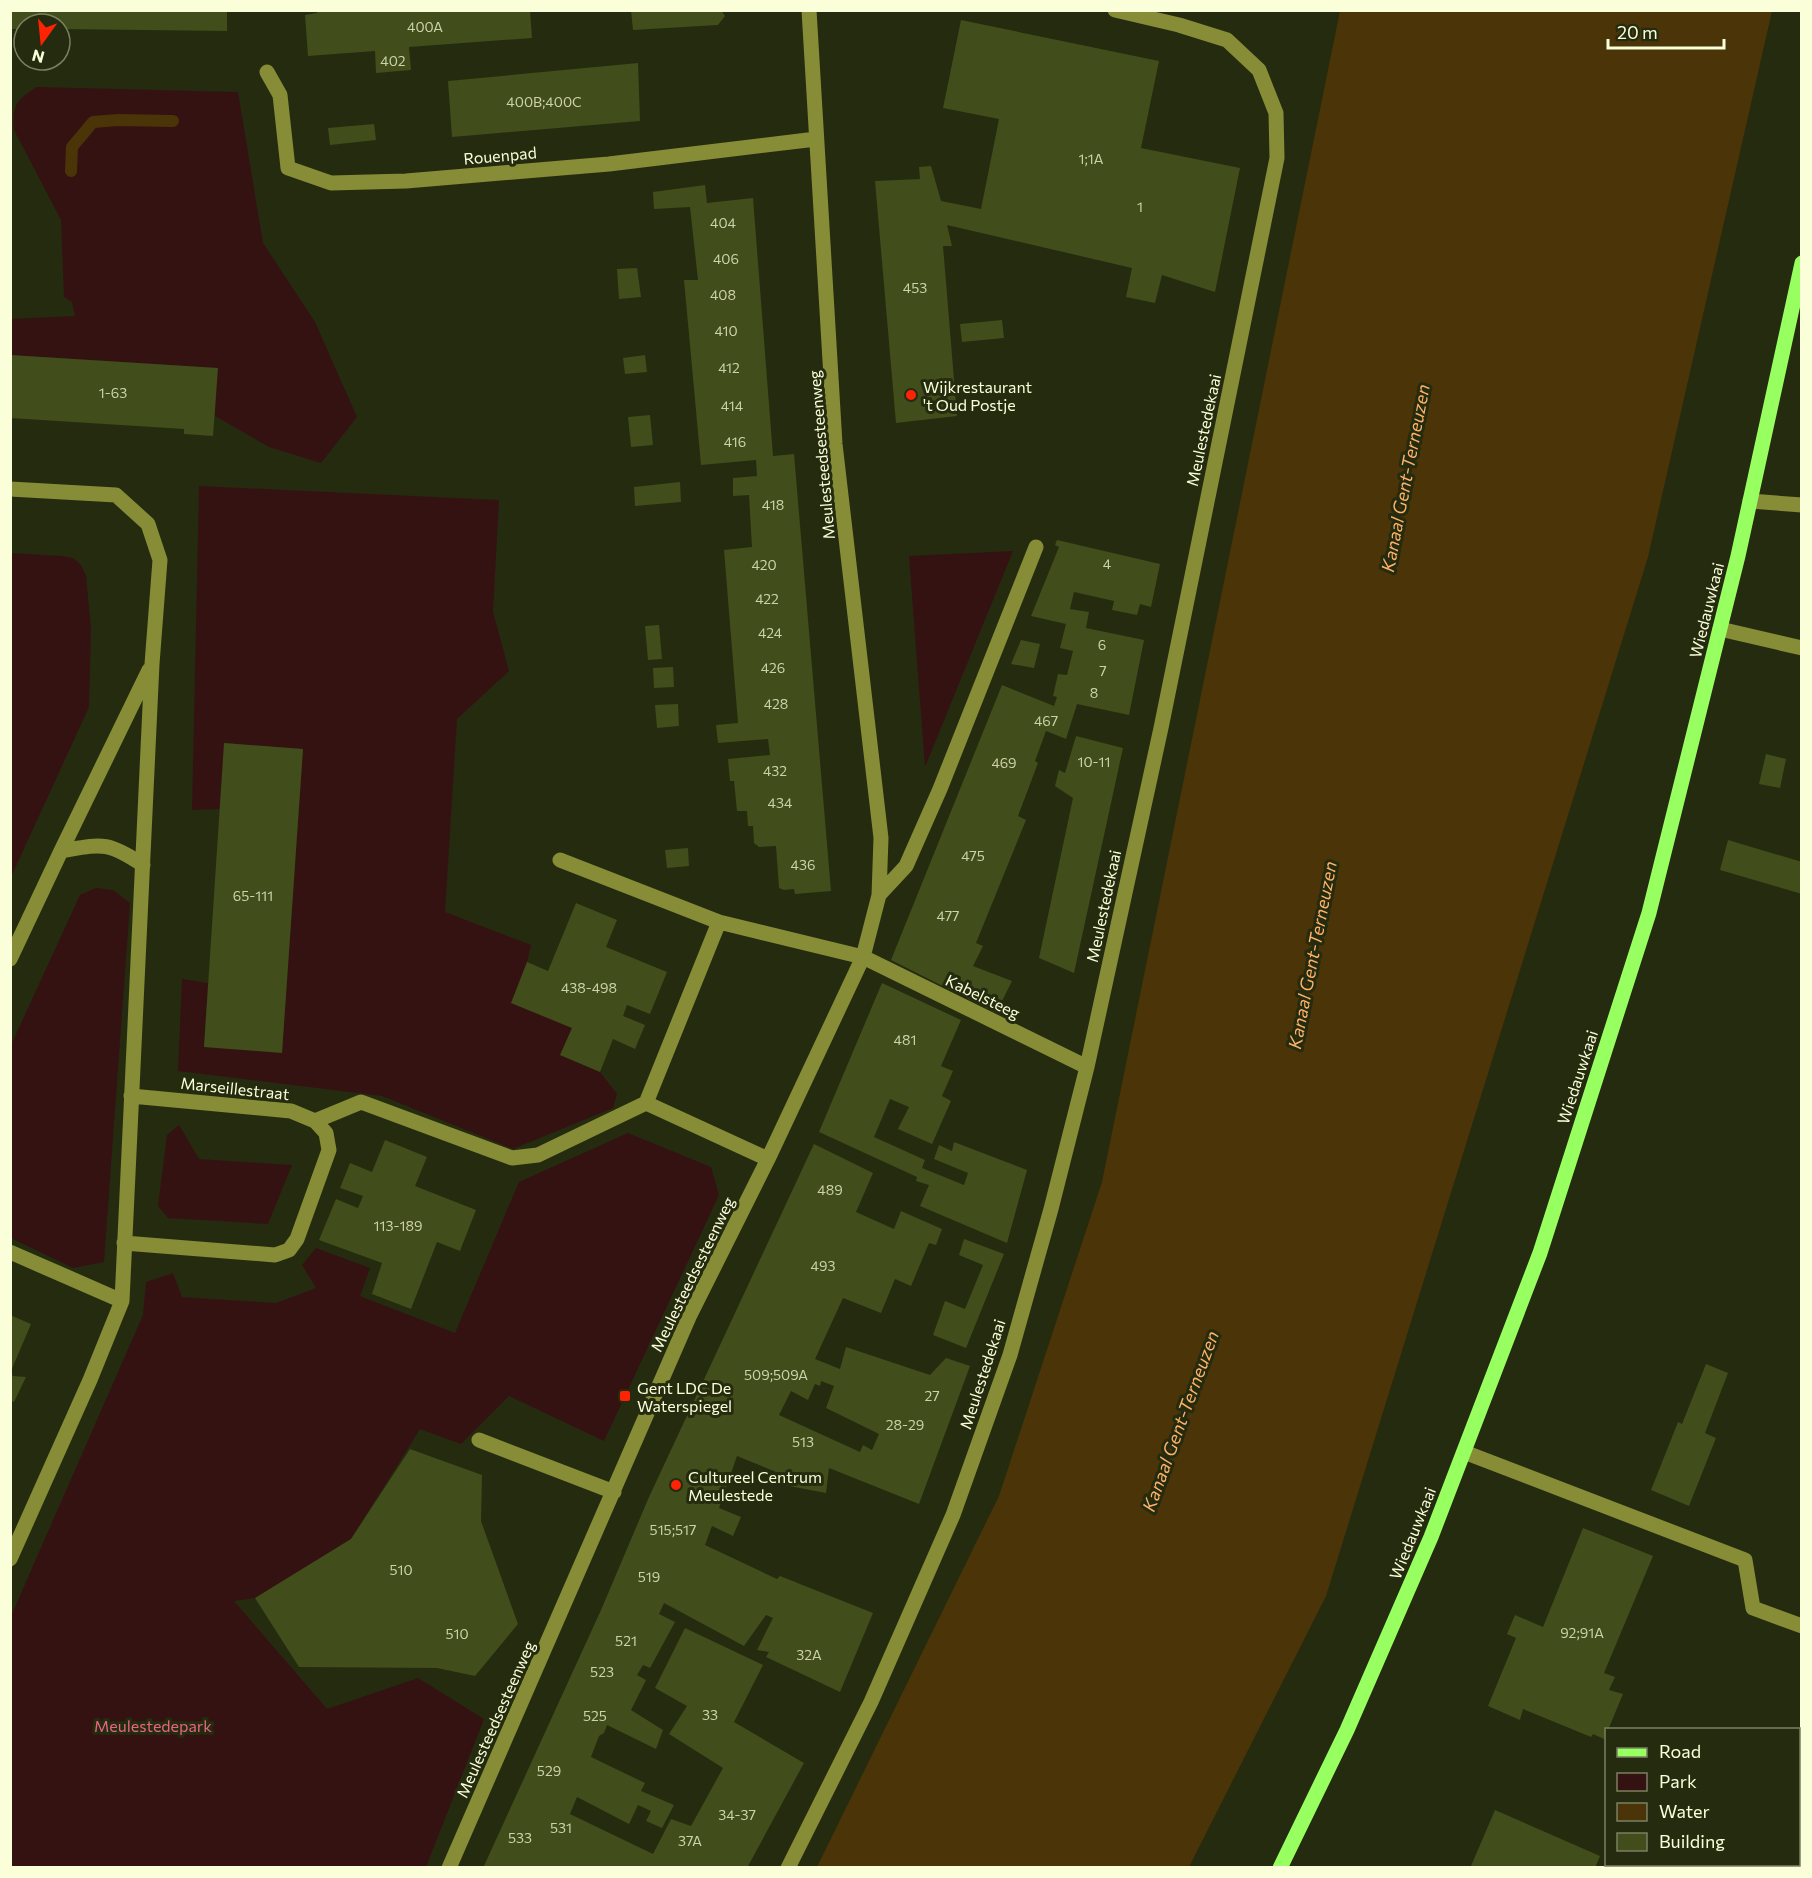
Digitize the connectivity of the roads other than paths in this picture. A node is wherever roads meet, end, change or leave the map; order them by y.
1 (809, 10) edge
2 (1115, 10) edge
3 (267, 72) dead end
4 (816, 139) junction
5 (1802, 263) edge
6 (10, 489) edge
7 (1750, 501) junction
8 (1802, 505) edge
9 (1036, 548) dead end
10 (1720, 629) junction
11 (1802, 648) edge
12 (152, 664) junction
13 (61, 851) junction
14 (560, 860) dead end
15 (143, 865) junction
16 (879, 895) junction
17 (719, 922) junction
18 (863, 957) junction
19 (10, 958) edge
20 (1087, 1067) junction
21 (132, 1096) junction
22 (646, 1103) junction
23 (315, 1121) junction
24 (768, 1159) junction
25 (124, 1243) junction
26 (10, 1252) edge
27 (122, 1301) junction
28 (479, 1440) dead end
29 (1464, 1452) junction
30 (614, 1492) junction
31 (10, 1558) edge
32 (1802, 1626) edge
33 (449, 1868) edge
34 (788, 1868) edge
35 (1280, 1868) edge

1 - 4 street, Meulesteedsesteenweg
2 - 20 street, Meulestedekaai
3 - 4 street, Rouenpad
4 - 16 street, Meulesteedsesteenweg
5 - 7 main road, Wiedauwkaai
6 - 12 street
7 - 8 street
7 - 10 main road, Wiedauwkaai
9 - 16 street, Meulesteedsesteenweg
10 - 11 street
10 - 29 main road, Wiedauwkaai
12 - 13 street
12 - 15 street
13 - 15 street
13 - 19 street
14 - 17 street, Kabelsteeg
15 - 21 street
16 - 18 street, Meulesteedsesteenweg
17 - 18 street, Kabelsteeg
17 - 22 street
18 - 20 street, Kabelsteeg
18 - 24 street, Meulesteedsesteenweg
20 - 34 street, Meulestedekaai
21 - 23 street, Marseillestraat
21 - 25 street
22 - 23 street
22 - 24 street
23 - 25 street
24 - 30 street, Meulesteedsesteenweg
25 - 27 street
26 - 27 street
27 - 31 street
28 - 30 street
29 - 32 street
29 - 35 main road, Wiedauwkaai
30 - 33 street, Meulesteedsesteenweg

